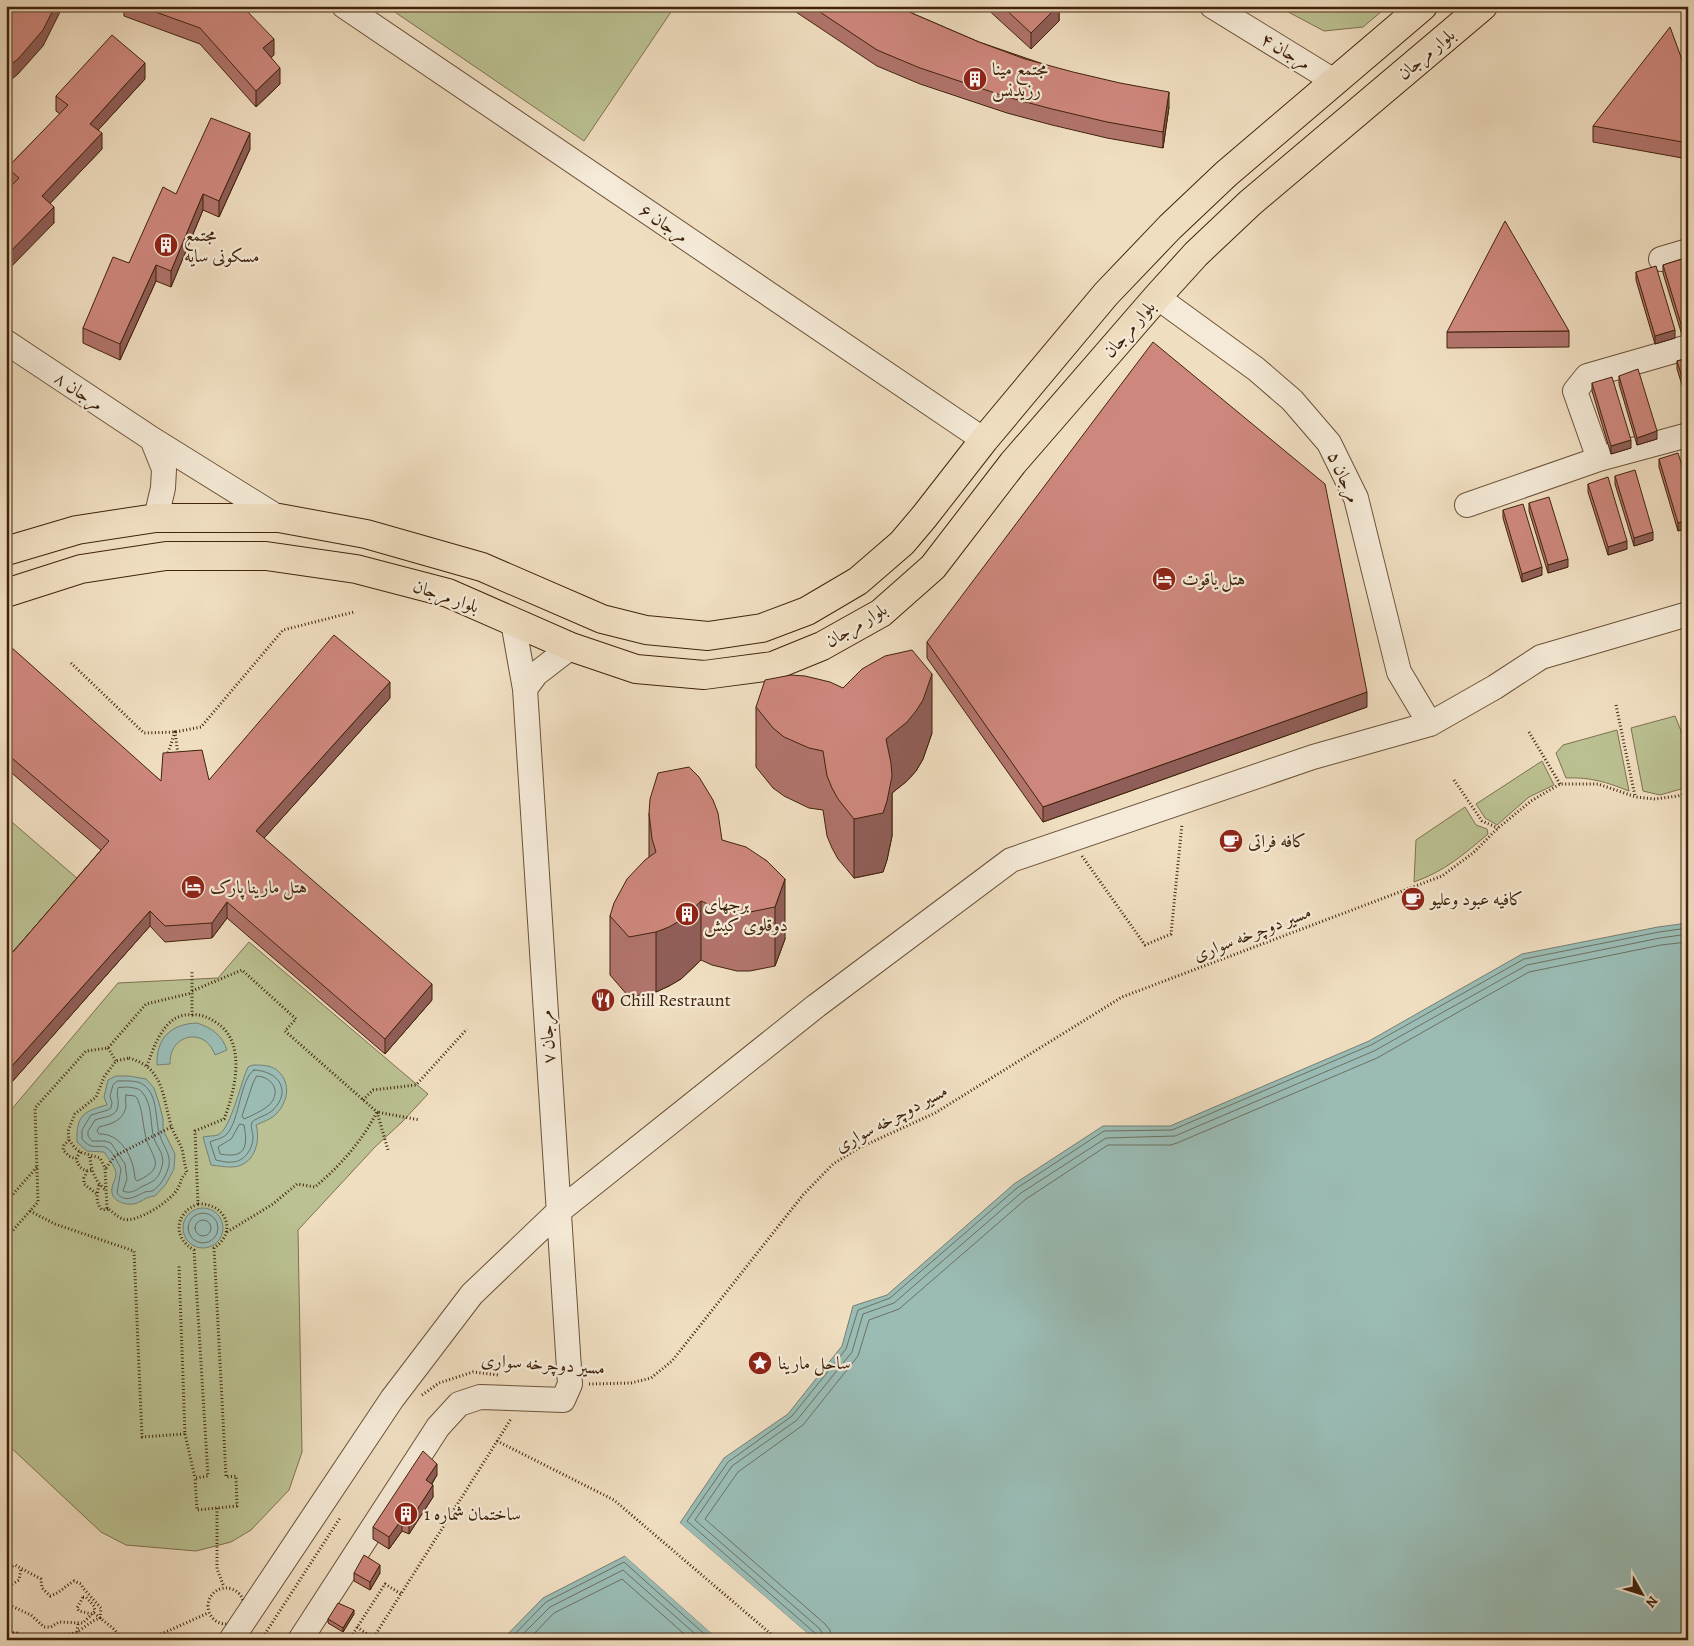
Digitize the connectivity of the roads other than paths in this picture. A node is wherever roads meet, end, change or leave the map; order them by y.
1 (344, 6) edge
2 (1212, 6) edge
3 (1423, 6) edge
4 (1483, 6) edge
5 (1334, 81) junction
6 (1688, 251) edge
7 (1661, 259) dead end
8 (1157, 298) junction
9 (6, 342) edge
10 (1688, 347) edge
11 (1688, 435) edge
12 (152, 439) junction
13 (984, 440) junction
14 (1599, 459) junction
15 (1013, 464) junction
16 (1467, 505) dead end
17 (156, 518) junction
18 (279, 518) junction
19 (6, 551) edge
20 (6, 593) edge
21 (1688, 614) edge
22 (513, 622) junction
23 (570, 647) junction
24 (525, 690) junction
25 (1430, 724) junction
26 (559, 1211) junction
27 (231, 1640) edge
28 (300, 1640) edge

1 - 13 street, مرجان ۶
2 - 5 street, مرجان ۴
3 - 5 main road, بلوار مرجان
4 - 8 main road, بلوار مرجان
5 - 13 main road, بلوار مرجان
6 - 7 street
8 - 15 main road, بلوار مرجان
8 - 25 street, مرجان ۵
9 - 12 street, مرجان ۸
10 - 14 street
11 - 14 street
12 - 17 street
12 - 18 street, مرجان ۸
13 - 15 main road
13 - 18 main road, بلوار مرجان
14 - 16 street
15 - 23 main road, بلوار مرجان
17 - 18 main road, بلوار مرجان
17 - 19 main road, بلوار مرجان
20 - 22 main road, بلوار مرجان
21 - 25 street
22 - 23 main road, بلوار مرجان
22 - 24 street, مرجان ۷
23 - 24 street
24 - 26 street, مرجان ۷
25 - 26 street
26 - 27 street
26 - 28 street, مرجان ۷

